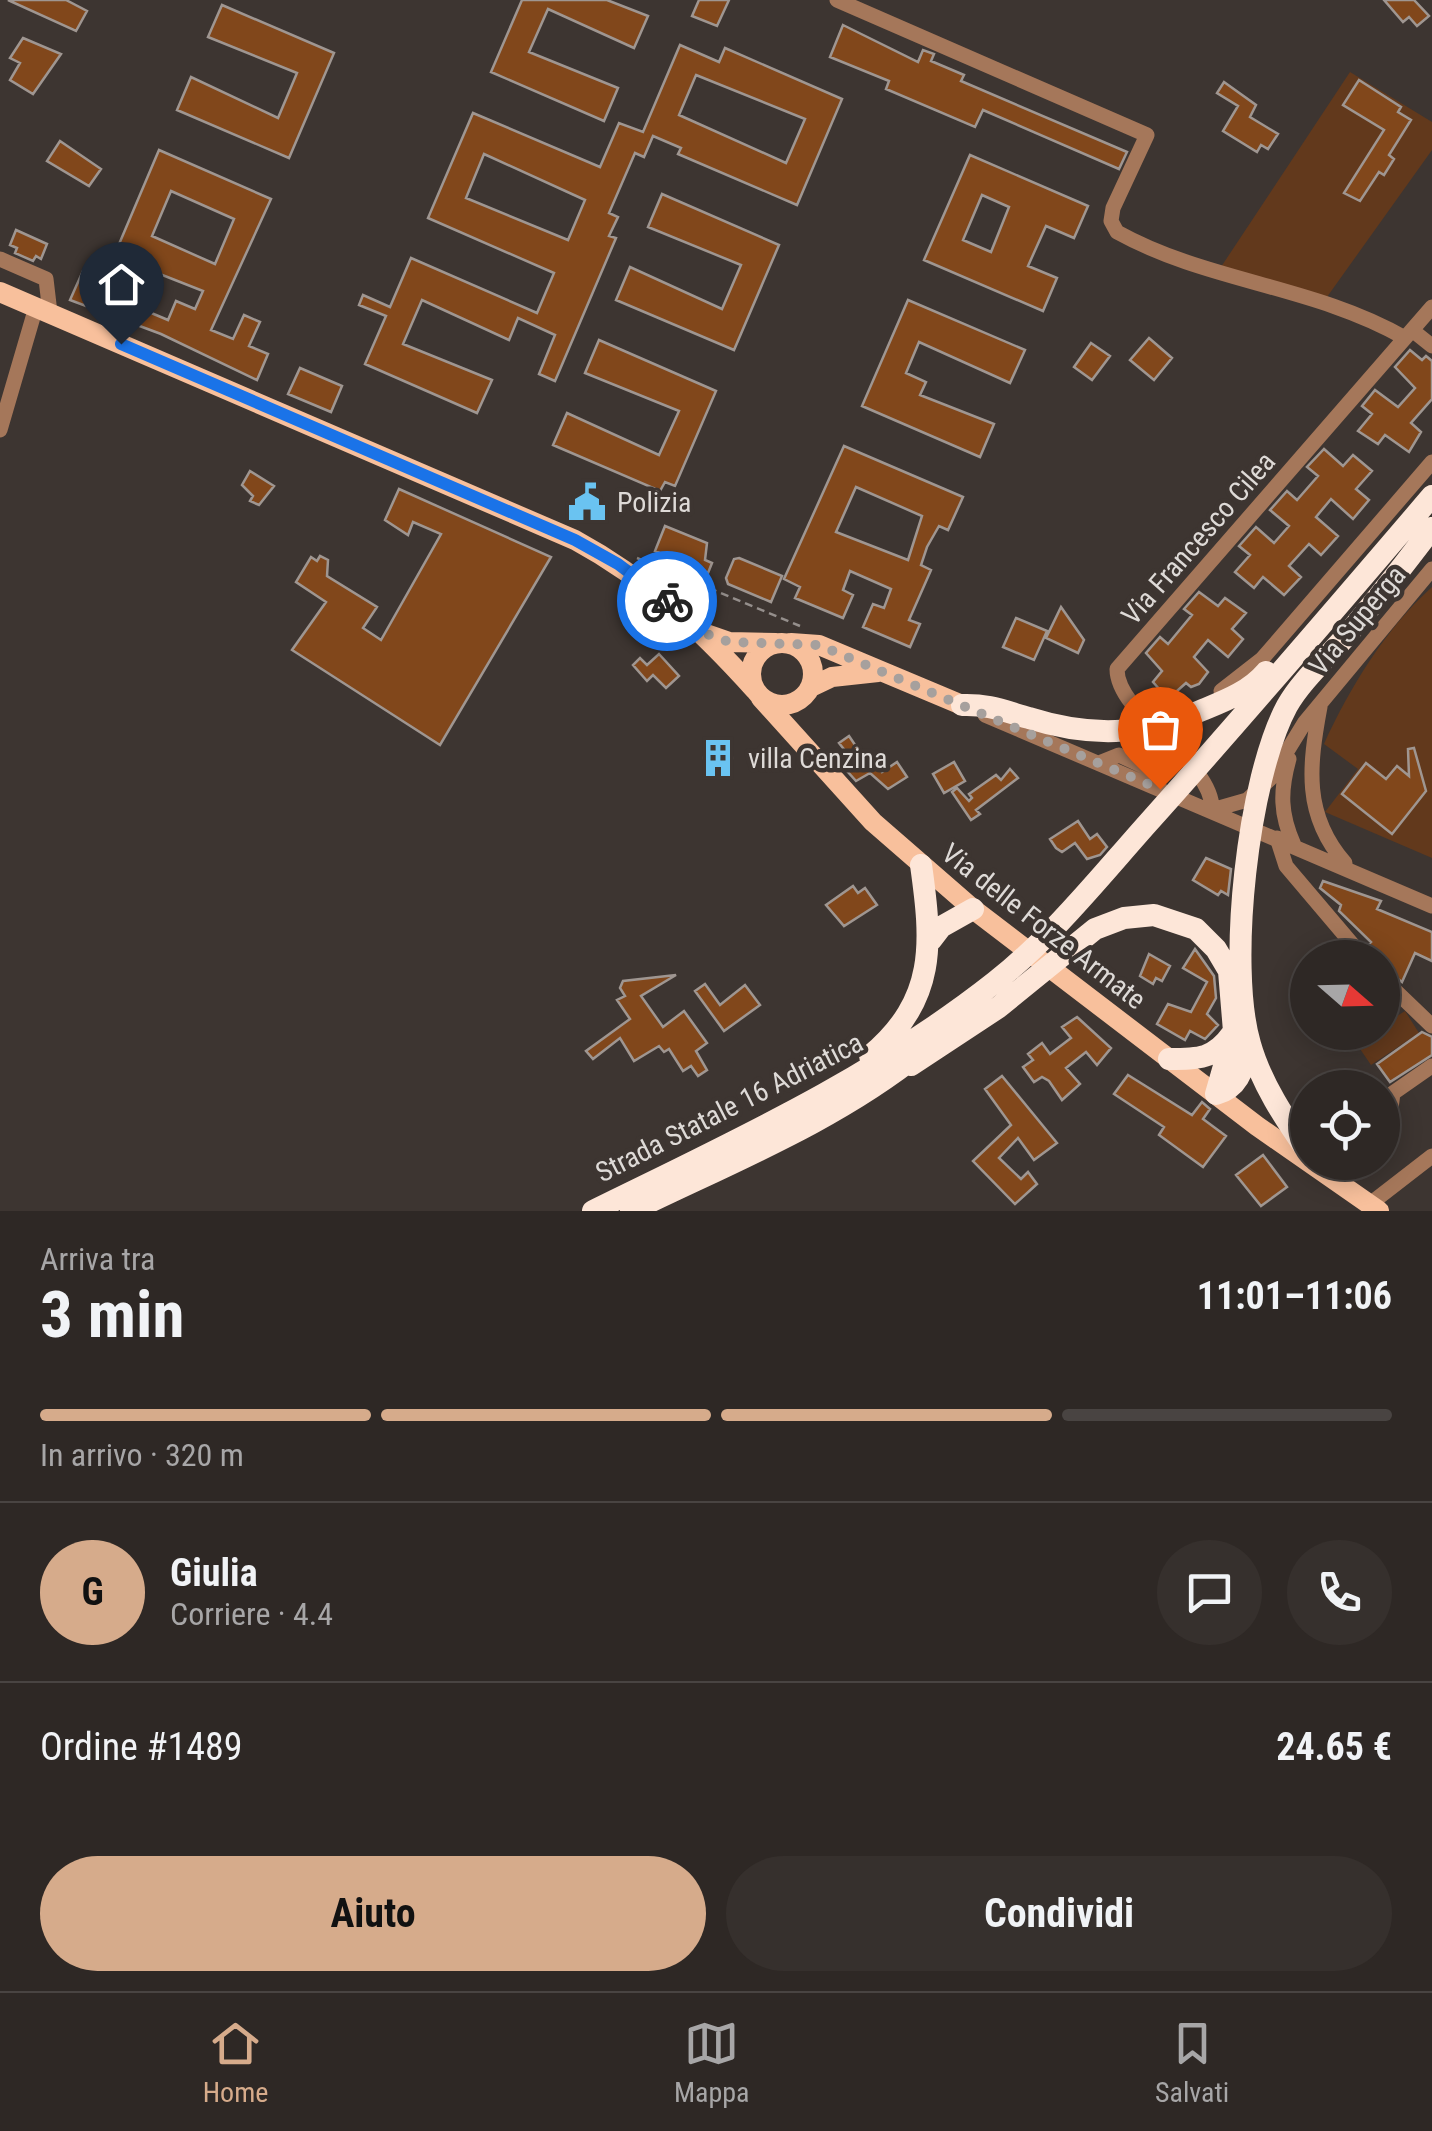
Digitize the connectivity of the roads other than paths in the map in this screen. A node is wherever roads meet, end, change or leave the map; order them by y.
1 (837, 0) edge
2 (0, 259) edge
3 (0, 292) edge
4 (1432, 307) edge
5 (43, 310) junction
6 (1409, 334) junction
7 (1432, 346) edge
8 (0, 430) edge
9 (1432, 462) edge
10 (1432, 496) edge
11 (1425, 521) edge
12 (1432, 569) edge
13 (704, 633) junction
14 (783, 643) junction
15 (885, 672) junction
16 (808, 691) junction
17 (758, 694) junction
18 (1321, 703) junction
19 (962, 705) junction
20 (1148, 721) junction
21 (1292, 745) junction
22 (817, 756) junction
23 (1312, 806) junction
24 (1212, 810) junction
25 (1277, 838) junction
26 (1294, 845) junction
27 (921, 864) junction
28 (1348, 867) junction
29 (1432, 906) edge
30 (974, 909) junction
31 (931, 940) junction
32 (1349, 940) edge
33 (1001, 991) junction
34 (1400, 995) edge
35 (1432, 1026) edge
36 (1242, 1038) junction
37 (1169, 1059) junction
38 (1432, 1066) edge
39 (1400, 1088) edge
40 (1216, 1094) junction
41 (1290, 1120) edge
42 (1254, 1121) junction
43 (1290, 1143) edge
44 (1432, 1156) edge
45 (701, 1158) junction
46 (1339, 1180) edge
47 (1350, 1190) junction
48 (1374, 1208) edge
49 (593, 1211) edge
50 (631, 1211) edge

1 - 6 street
2 - 5 street
3 - 5 main road, Via delle Forze Armate
4 - 6 street, Via Francesco Cilea
5 - 8 street
5 - 13 main road, Via delle Forze Armate
6 - 7 street
6 - 20 street, Via Francesco Cilea
9 - 20 street
10 - 11 highway, Strada Statale 16 Adriatica
11 - 19 highway
11 - 33 highway, Strada Statale 16 Adriatica
11 - 36 highway
12 - 18 street, Via Superga
13 - 14 main road
13 - 17 main road, Via delle Forze Armate
14 - 15 main road
14 - 16 main road
14 - 17 main road
15 - 16 main road
15 - 19 main road
16 - 17 main road
16 - 22 main road, Via delle Forze Armate
17 - 22 main road, Via delle Forze Armate
18 - 21 street, Via Superga
18 - 23 street, Via Superga
19 - 24 street
20 - 24 street, Via Francesco Cilea
21 - 24 street, Via Superga
21 - 26 street, Via Superga
22 - 27 main road, Via delle Forze Armate
23 - 26 street, Via Superga
23 - 28 street, Via Superga
24 - 25 street
25 - 26 street
25 - 32 street
26 - 28 street
27 - 30 main road, Via delle Forze Armate
27 - 31 highway
28 - 29 street
30 - 31 highway
30 - 37 main road, Via delle Forze Armate
31 - 45 highway
33 - 36 highway
33 - 45 highway, Strada Statale 16 Adriatica
33 - 50 highway, Strada Statale 16 Adriatica
34 - 35 street
36 - 37 highway
36 - 40 highway
36 - 41 highway
37 - 40 main road, Via delle Forze Armate
38 - 39 street
40 - 42 main road, Via delle Forze Armate
42 - 43 main road, Via delle Forze Armate
42 - 47 main road, Via delle Forze Armate
44 - 48 street
45 - 49 highway, Strada Statale 16 Adriatica
46 - 47 main road, Via delle Forze Armate
47 - 48 main road, Via delle Forze Armate

